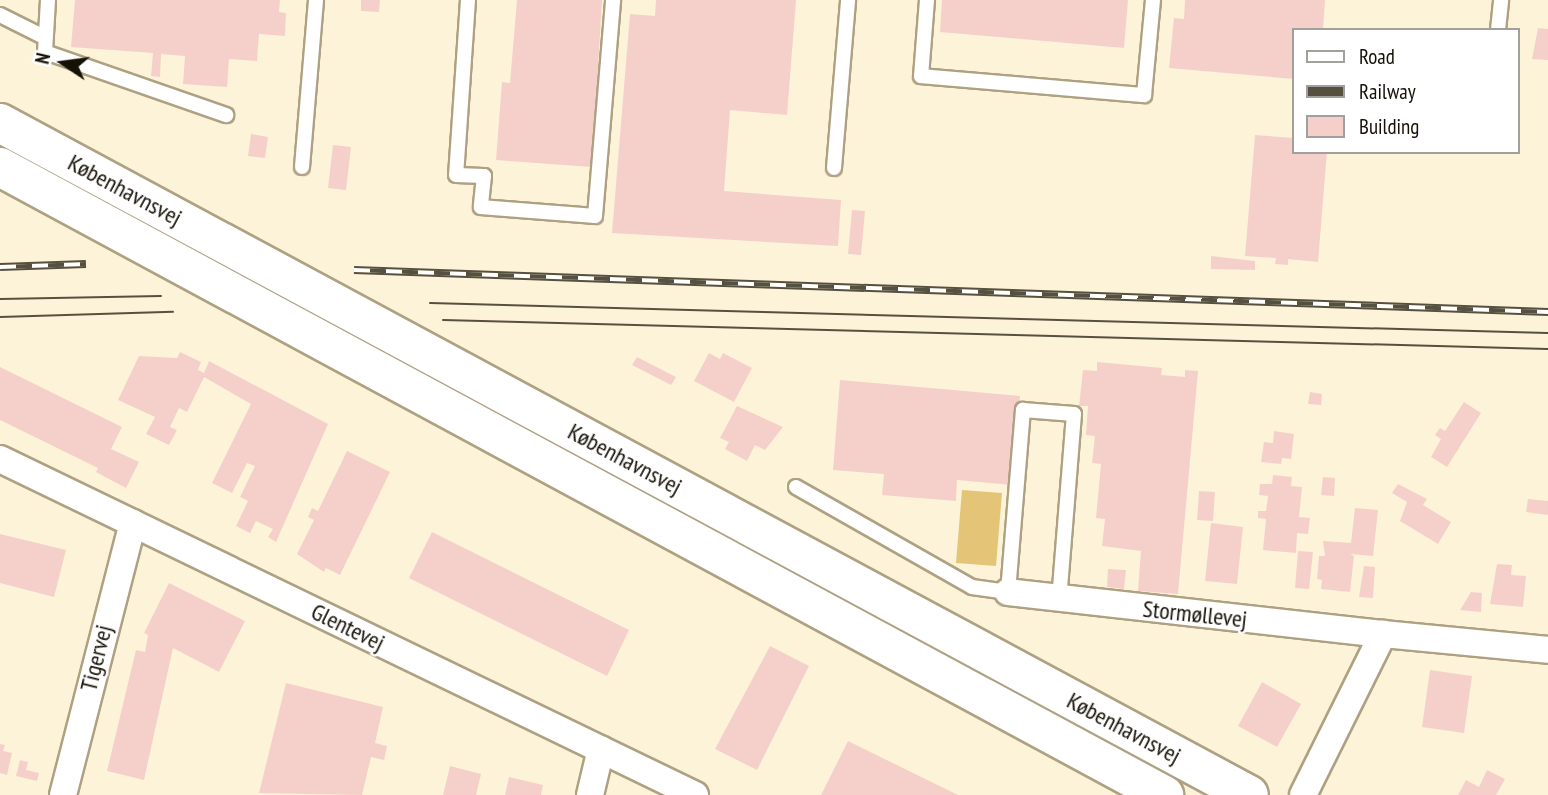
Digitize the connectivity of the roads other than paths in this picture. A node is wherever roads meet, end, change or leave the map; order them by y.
1 (48, 0) edge
2 (316, 0) edge
3 (468, 0) edge
4 (613, 0) edge
5 (848, 0) edge
6 (927, 0) edge
7 (1153, 0) edge
8 (1501, 0) edge
9 (0, 15) edge
10 (1498, 28) edge
11 (46, 38) junction
12 (226, 114) dead end
13 (0, 123) edge
14 (0, 167) edge
15 (302, 167) dead end
16 (834, 168) dead end
17 (0, 460) edge
18 (796, 487) dead end
19 (133, 523) junction
20 (1007, 592) junction
21 (1059, 599) junction
22 (1382, 634) junction
23 (1548, 650) edge
24 (601, 749) junction
25 (63, 795) edge
26 (590, 795) edge
27 (695, 795) edge
28 (1164, 795) edge
29 (1249, 795) edge
30 (1303, 795) edge

1 - 11 lane
2 - 15 lane
3 - 4 lane
5 - 16 lane
6 - 7 lane
8 - 10 lane
9 - 11 lane
11 - 12 lane
13 - 29 main road, Københavnsvej
14 - 28 main road, Københavnsvej
17 - 19 street, Glentevej
18 - 20 lane
19 - 24 street, Glentevej
19 - 25 street, Tigervej
20 - 21 street, Stormøllevej
20 - 21 lane
21 - 22 street, Stormøllevej
22 - 23 street, Stormøllevej
22 - 30 street
24 - 26 street
24 - 27 street, Glentevej

